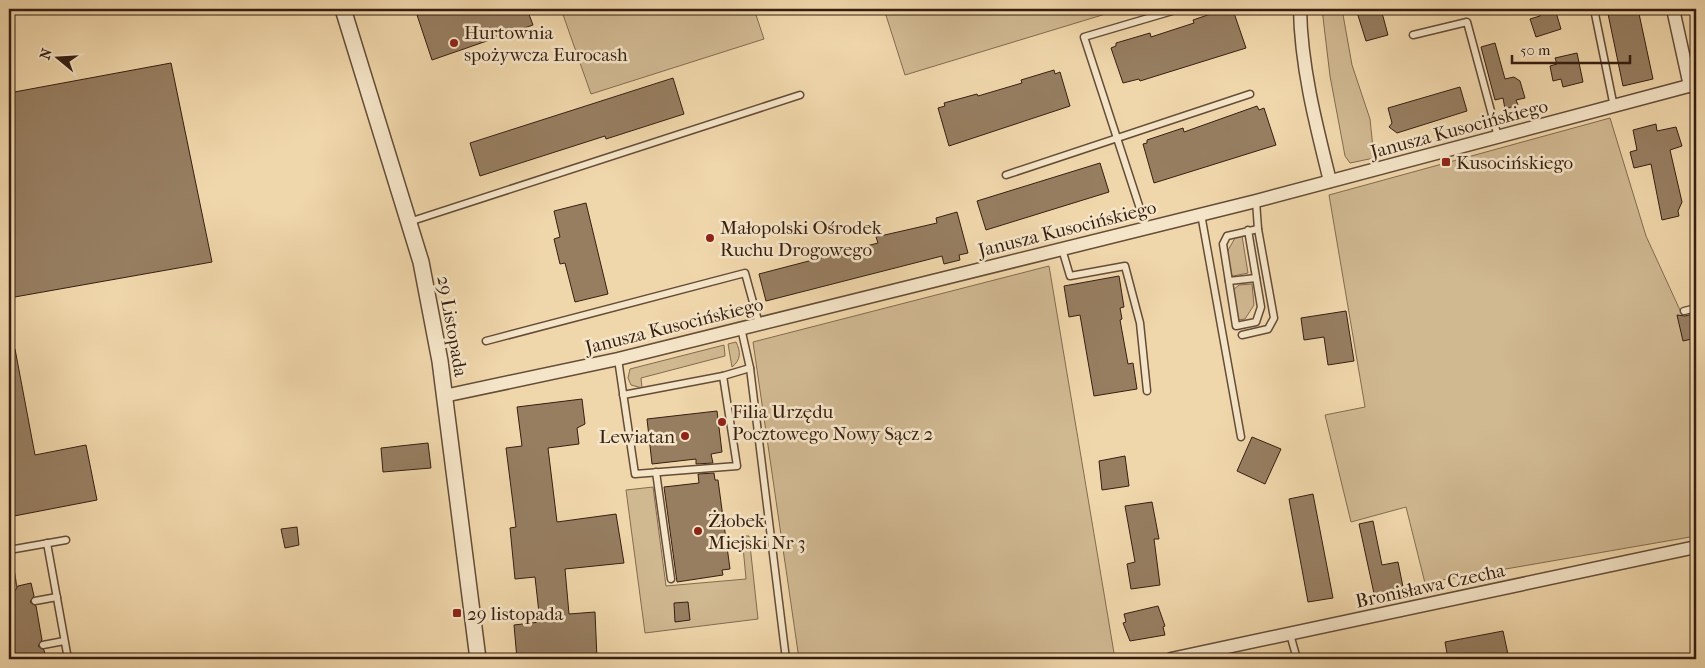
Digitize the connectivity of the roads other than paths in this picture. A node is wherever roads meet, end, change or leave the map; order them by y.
1 (343, 9) edge
2 (1180, 9) edge
3 (1300, 9) edge
4 (1594, 9) edge
5 (1673, 9) edge
6 (1413, 35) dead end
7 (1693, 85) edge
8 (1250, 94) dead end
9 (800, 95) dead end
10 (1614, 107) junction
11 (1499, 138) junction
12 (1117, 140) junction
13 (1006, 175) dead end
14 (1330, 181) junction
15 (1256, 201) junction
16 (1201, 214) junction
17 (409, 222) junction
18 (1146, 227) junction
19 (1258, 229) junction
20 (1248, 230) junction
21 (1062, 248) junction
22 (1256, 278) junction
23 (1229, 281) junction
24 (1696, 308) edge
25 (1684, 311) dead end
26 (759, 324) junction
27 (741, 328) junction
28 (1242, 335) dead end
29 (486, 341) dead end
30 (618, 359) junction
31 (750, 368) junction
32 (723, 376) junction
33 (1147, 391) dead end
34 (623, 395) junction
35 (444, 396) junction
36 (1241, 437) dead end
37 (656, 472) junction
38 (66, 540) dead end
39 (47, 544) junction
40 (1696, 547) edge
41 (9, 550) edge
42 (9, 563) edge
43 (671, 579) dead end
44 (13, 587) dead end
45 (56, 597) junction
46 (35, 601) dead end
47 (1290, 634) junction
48 (64, 641) junction
49 (43, 645) dead end
50 (68, 659) edge
51 (478, 659) edge
52 (786, 659) edge
53 (1171, 659) edge
54 (1297, 659) edge

1 - 17 street, 29 Listopada
2 - 12 lane
3 - 14 street
4 - 10 lane
5 - 7 street
6 - 11 lane
7 - 10 street, Janusza Kusocińskiego
8 - 12 lane
9 - 17 lane
10 - 11 street, Janusza Kusocińskiego
11 - 14 street, Janusza Kusocińskiego
12 - 13 lane
12 - 18 lane
14 - 15 street, Janusza Kusocińskiego
15 - 16 street, Janusza Kusocińskiego
15 - 19 lane
16 - 18 street, Janusza Kusocińskiego
16 - 36 lane
17 - 35 street, 29 Listopada
18 - 21 street, Janusza Kusocińskiego
19 - 20 lane
19 - 28 lane
20 - 22 lane
20 - 23 lane
21 - 26 street, Janusza Kusocińskiego
21 - 33 lane
22 - 23 lane
22 - 23 lane
24 - 25 lane
26 - 27 street, Janusza Kusocińskiego
26 - 29 lane
27 - 30 street, Janusza Kusocińskiego
27 - 31 lane
30 - 34 lane
30 - 35 street, Janusza Kusocińskiego
31 - 32 lane
31 - 52 lane
32 - 34 lane
32 - 37 lane
34 - 37 lane
35 - 51 street, 29 Listopada
37 - 43 lane
38 - 39 lane
39 - 41 lane
39 - 45 lane
40 - 47 street, Bronisława Czecha
42 - 44 lane
45 - 46 lane
45 - 48 lane
47 - 53 street, Bronisława Czecha
47 - 54 lane
48 - 49 lane
48 - 50 lane

